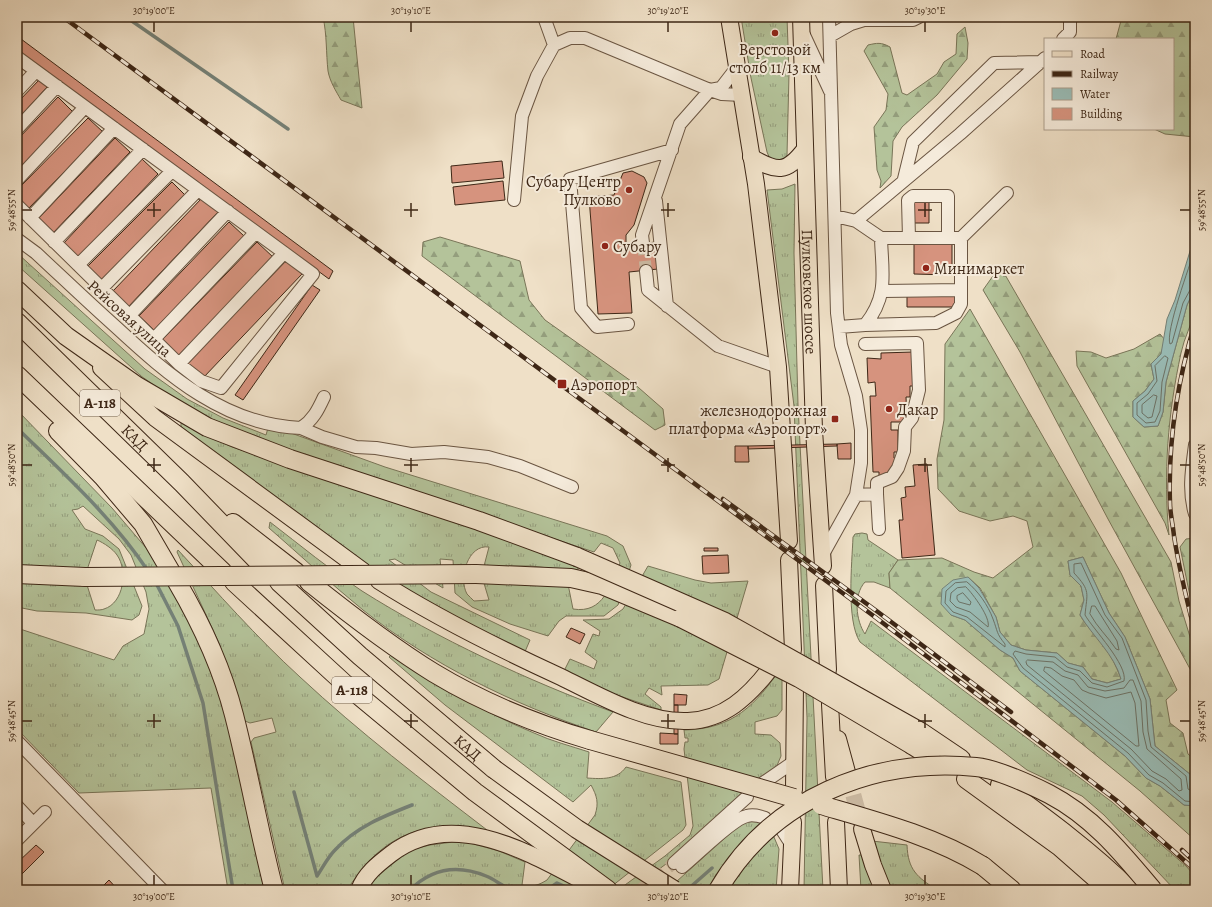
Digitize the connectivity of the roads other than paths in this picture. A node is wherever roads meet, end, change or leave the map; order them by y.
1 (544, 17) edge
2 (729, 17) edge
3 (829, 17) edge
4 (919, 17) edge
5 (1070, 17) edge
6 (864, 19) edge
7 (802, 24) edge
8 (830, 36) junction
9 (1064, 38) edge
10 (554, 45) junction
11 (17, 57) edge
12 (1043, 60) edge
13 (738, 66) junction
14 (36, 71) junction
15 (57, 86) junction
16 (710, 90) junction
17 (17, 91) edge
18 (742, 95) junction
19 (832, 96) junction
20 (85, 107) junction
21 (114, 128) junction
22 (17, 129) edge
23 (143, 149) junction
24 (805, 149) junction
25 (672, 150) junction
26 (751, 157) junction
27 (172, 171) junction
28 (904, 179) junction
29 (17, 180) edge
30 (198, 190) junction
31 (1007, 193) dead end
32 (655, 198) junction
33 (514, 200) dead end
34 (17, 205) edge
35 (228, 211) junction
36 (835, 216) junction
37 (30, 218) junction
38 (856, 221) junction
39 (256, 232) junction
40 (881, 238) junction
41 (909, 238) junction
42 (948, 238) junction
43 (961, 238) junction
44 (17, 239) edge
45 (54, 242) junction
46 (643, 243) tunnel mouth
47 (284, 253) junction
48 (78, 265) junction
49 (646, 271) tunnel mouth
50 (102, 288) junction
51 (17, 290) edge
52 (883, 290) junction
53 (961, 290) junction
54 (667, 306) junction
55 (130, 315) junction
56 (17, 322) edge
57 (628, 324) dead end
58 (865, 324) junction
59 (839, 327) junction
60 (66, 336) junction
61 (154, 339) junction
62 (865, 344) dead end
63 (179, 364) junction
64 (778, 367) junction
65 (17, 375) edge
66 (35, 392) junction
67 (324, 397) dead end
68 (302, 428) junction
69 (1195, 445) edge
70 (182, 483) junction
71 (572, 487) dead end
72 (877, 494) junction
73 (856, 495) junction
74 (1195, 514) edge
75 (879, 529) dead end
76 (789, 541) dead end
77 (789, 560) dead end
78 (822, 561) joint
79 (363, 571) dead end
80 (17, 574) edge
81 (379, 581) dead end
82 (824, 585) dead end
83 (791, 645) dead end
84 (769, 670) dead end
85 (828, 670) dead end
86 (795, 684) dead end
87 (830, 707) dead end
88 (917, 739) junction
89 (17, 741) edge
90 (931, 757) dead end
91 (961, 759) dead end
92 (795, 761) junction
93 (840, 775) tunnel mouth
94 (966, 779) dead end
95 (763, 782) dead end
96 (1000, 785) dead end
97 (794, 794) joint
98 (747, 797) dead end
99 (821, 805) dead end
100 (17, 806) edge
101 (45, 812) dead end
102 (765, 818) dead end
103 (836, 822) dead end
104 (34, 824) junction
105 (788, 826) dead end
106 (862, 829) tunnel mouth
107 (17, 840) edge
108 (838, 856) junction
109 (162, 890) edge
110 (274, 890) edge
111 (359, 890) edge
112 (601, 890) edge
113 (608, 890) edge
114 (674, 890) edge
115 (718, 890) edge
116 (790, 890) edge
117 (839, 890) edge
118 (847, 890) edge
119 (883, 890) edge
120 (1012, 890) edge
121 (1110, 890) edge
122 (1130, 890) edge
123 (1153, 890) edge

1 - 10 street
2 - 13 main road
3 - 8 street
4 - 6 street
5 - 9 street
6 - 8 street
7 - 19 street
7 - 24 main road, Пулковское шоссе
8 - 19 street
10 - 16 street
10 - 33 street
11 - 14 street
12 - 28 street
12 - 28 street
13 - 16 street
13 - 18 main road
14 - 15 street
14 - 17 street
15 - 20 street
15 - 22 street
16 - 18 street
16 - 25 street
18 - 26 main road
19 - 36 street
20 - 21 street
20 - 29 street
21 - 23 street
21 - 37 street
23 - 27 street
23 - 45 street
24 - 26 main road
24 - 78 main road, Пулковское шоссе
25 - 32 street
25 - 57 street
26 - 64 main road
27 - 30 street
27 - 48 street
28 - 38 street
30 - 35 street
30 - 50 street
31 - 43 street
32 - 46 street
32 - 54 street
34 - 37 street
35 - 39 street
35 - 55 street
36 - 38 street
36 - 59 street
37 - 45 street
38 - 40 street
39 - 47 street
39 - 61 street
40 - 41 street
40 - 52 street
41 - 42 street
41 - 42 street
42 - 43 street
43 - 53 street
44 - 68 street, Рейсовая улица
45 - 48 street
47 - 63 street
47 - 63 street
48 - 50 street
49 - 54 street
50 - 55 street
51 - 60 highway
52 - 53 street
52 - 58 street
53 - 58 street
54 - 64 street
55 - 61 street
56 - 70 highway, КАД / А-118
58 - 59 street
59 - 73 street
60 - 79 main road
60 - 88 highway, bridge
61 - 63 street
62 - 72 street
64 - 76 main road
65 - 66 highway, КАД / А-118
66 - 110 highway
66 - 113 highway, КАД / А-118
67 - 68 street
68 - 71 street, Рейсовая улица
69 - 74 street
70 - 97 highway, bridge
70 - 114 highway, КАД / А-118, bridge
72 - 73 street
72 - 75 street
73 - 78 street
77 - 83 main road
80 - 88 highway, bridge
81 - 84 main road
82 - 85 main road
86 - 92 main road
87 - 93 main road
88 - 90 highway
88 - 91 highway
89 - 109 street
92 - 95 street
92 - 97 main road
94 - 121 highway
96 - 122 highway
98 - 102 street
99 - 120 highway, bridge
100 - 104 street
101 - 104 street
103 - 108 main road
104 - 107 street
105 - 116 main road
106 - 119 main road
108 - 117 main road
108 - 118 main road
111 - 112 main road
115 - 123 highway, bridge

